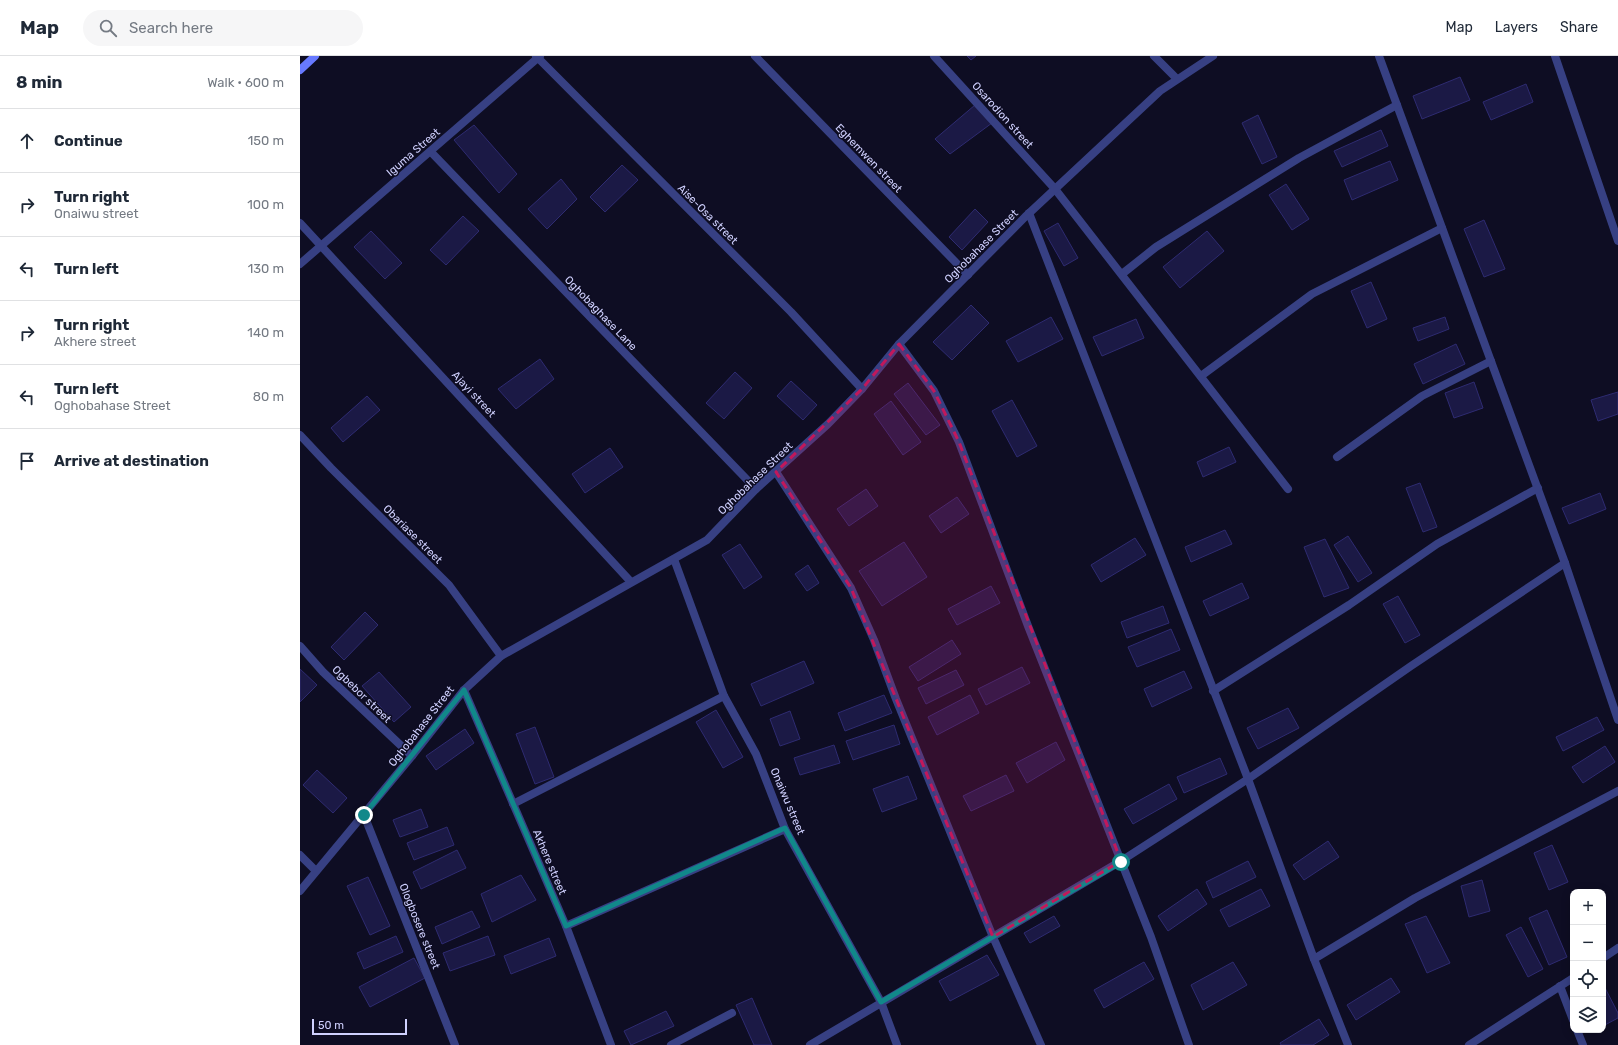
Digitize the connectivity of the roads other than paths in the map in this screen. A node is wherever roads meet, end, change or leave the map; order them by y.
1 (315, 56) edge
2 (755, 56) edge
3 (934, 56) edge
4 (1154, 56) edge
5 (1213, 56) edge
6 (1379, 56) edge
7 (1555, 56) edge
8 (538, 57) edge
9 (300, 70) edge
10 (1177, 79) junction
11 (1397, 105) junction
12 (431, 152) junction
13 (1055, 189) junction
14 (1030, 213) junction
15 (300, 223) edge
16 (1442, 228) junction
17 (1618, 241) edge
18 (322, 245) junction
19 (300, 264) edge
20 (1122, 274) junction
21 (968, 275) junction
22 (899, 344) junction
23 (1491, 361) junction
24 (1201, 376) junction
25 (862, 389) junction
26 (300, 435) edge
27 (1337, 457) dead end
28 (776, 472) junction
29 (1538, 488) junction
30 (756, 489) junction
31 (1288, 489) dead end
32 (674, 559) junction
33 (1565, 563) junction
34 (631, 582) junction
35 (300, 646) edge
36 (501, 656) junction
37 (464, 690) junction
38 (1213, 691) junction
39 (724, 696) junction
40 (1618, 720) edge
41 (412, 756) junction
42 (1248, 779) junction
43 (1618, 791) edge
44 (513, 804) junction
45 (364, 815) junction
46 (785, 828) junction
47 (300, 855) edge
48 (1121, 862) junction
49 (316, 871) junction
50 (300, 891) edge
51 (566, 926) junction
52 (993, 937) junction
53 (1618, 948) edge
54 (1606, 956) edge
55 (1314, 959) junction
56 (1570, 980) edge
57 (1560, 986) junction
58 (881, 1002) junction
59 (1570, 1012) edge
60 (732, 1013) dead end
61 (1578, 1033) edge
62 (455, 1045) edge
63 (611, 1045) edge
64 (671, 1045) edge
65 (810, 1045) edge
66 (897, 1045) edge
67 (1041, 1045) edge
68 (1189, 1045) edge
69 (1348, 1045) edge
70 (1469, 1045) edge
71 (1583, 1045) edge

1 - 9 street
2 - 21 street, Eghemwen street
3 - 13 street, Osarodion street
4 - 10 street
5 - 10 street, Oghobahase Street
6 - 11 street
7 - 17 street
8 - 12 street, Iguma Street
8 - 25 street, Aise-Osa street
10 - 13 street, Oghobahase Street
11 - 16 street
11 - 20 street
12 - 18 street, Iguma Street
12 - 30 street, Oghobaghase Lane
13 - 14 street, Oghobahase Street
13 - 20 street, Osarodion street
14 - 21 street, Oghobahase Street
14 - 38 street
15 - 18 street, Ajayi street
16 - 23 street
16 - 24 street
18 - 19 street, Iguma Street
18 - 34 street, Ajayi street
20 - 24 street, Osarodion street
21 - 22 street, Oghobahase Street
22 - 25 street, Oghobahase Street
22 - 48 street
23 - 27 street
23 - 29 street
24 - 31 street, Osarodion street
25 - 28 street, Oghobahase Street
26 - 36 street, Obariase street
28 - 30 street, Oghobahase Street
28 - 52 street
29 - 33 street
29 - 38 street
30 - 32 street, Oghobahase Street
32 - 34 street, Oghobahase Street
32 - 39 street, Onaiwu street
33 - 40 street
33 - 42 street
34 - 36 street, Oghobahase Street
35 - 41 street, Ogbebor street
36 - 37 street, Oghobahase Street
37 - 41 street, Oghobahase Street
37 - 44 street, Akhere street
38 - 42 street
39 - 44 street
39 - 46 street, Onaiwu street
41 - 45 street, Oghobahase Street
42 - 48 street
42 - 55 street
43 - 55 street
44 - 51 street, Akhere street
45 - 49 street, Oghobahase Street
45 - 62 street, Ologbosere street
46 - 51 street
46 - 58 street, Onaiwu street
47 - 49 street
48 - 52 street
48 - 68 street
49 - 50 street, Oghobahase Street
51 - 63 street, Akhere street
52 - 58 street
52 - 67 street
53 - 54 street
55 - 69 street
56 - 57 street
57 - 59 street
57 - 70 street
58 - 65 street
58 - 66 street, Onaiwu street
60 - 64 street
61 - 71 street

